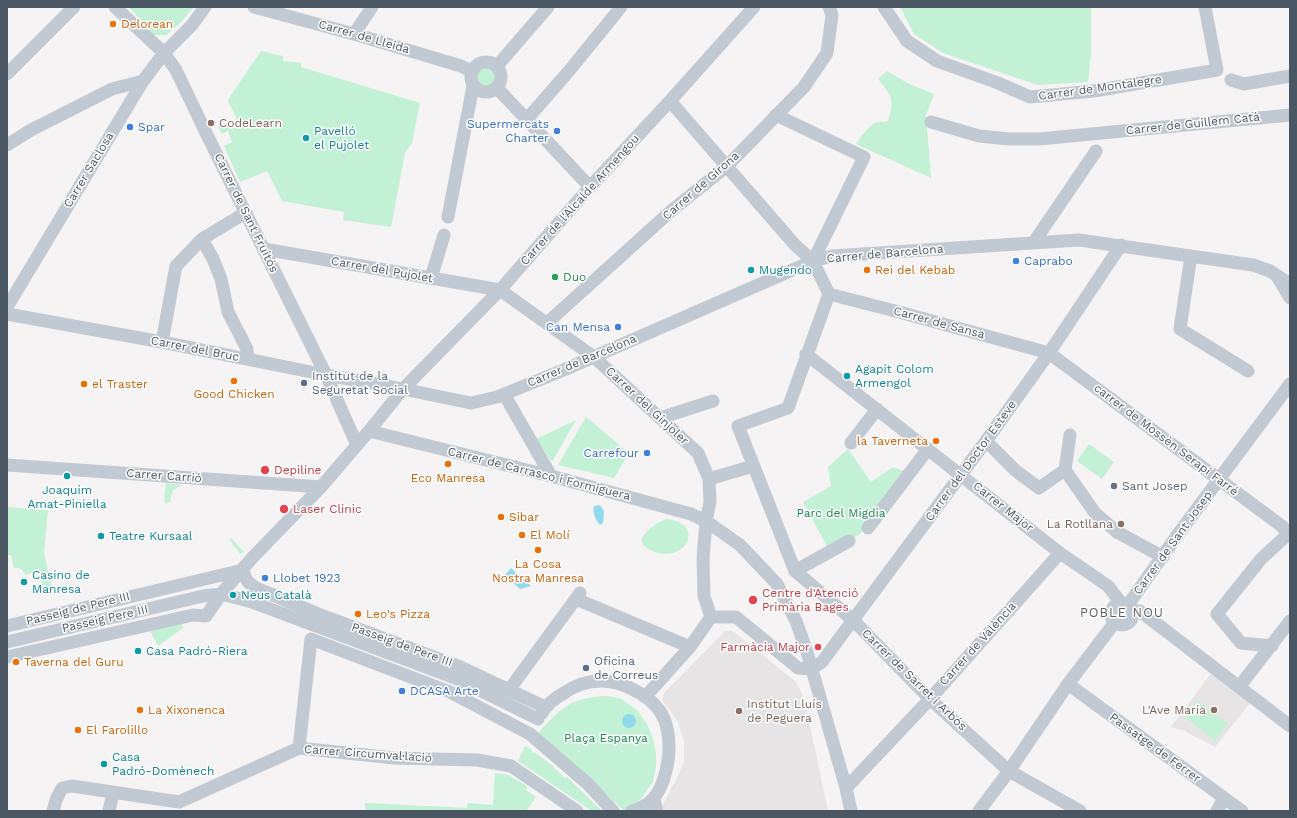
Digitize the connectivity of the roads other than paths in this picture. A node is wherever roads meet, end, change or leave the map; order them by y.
1 (74, 7) edge
2 (115, 7) edge
3 (205, 7) edge
4 (254, 7) edge
5 (372, 7) edge
6 (548, 7) edge
7 (621, 7) edge
8 (754, 7) edge
9 (829, 7) edge
10 (884, 7) edge
11 (1205, 7) edge
12 (354, 34) junction
13 (164, 53) junction
14 (496, 66) junction
15 (471, 71) junction
16 (7, 74) edge
17 (1224, 76) junction
18 (1290, 76) edge
19 (143, 81) junction
20 (473, 86) junction
21 (497, 88) junction
22 (670, 100) junction
23 (776, 115) junction
24 (1290, 115) edge
25 (528, 119) junction
26 (931, 122) dead end
27 (7, 145) edge
28 (1096, 151) dead end
29 (727, 166) junction
30 (590, 187) junction
31 (245, 213) junction
32 (448, 217) dead end
33 (444, 235) dead end
34 (202, 240) junction
35 (1034, 242) junction
36 (1121, 245) junction
37 (264, 249) junction
38 (1191, 256) junction
39 (813, 261) junction
40 (1277, 277) junction
41 (431, 278) junction
42 (1290, 284) edge
43 (500, 290) junction
44 (829, 294) junction
45 (1290, 298) edge
46 (7, 307) edge
47 (7, 314) edge
48 (546, 323) junction
49 (162, 342) junction
50 (1049, 353) junction
51 (806, 354) junction
52 (594, 357) junction
53 (248, 359) junction
54 (1248, 371) dead end
55 (326, 376) junction
56 (1290, 384) edge
57 (383, 385) joint
58 (403, 389) junction
59 (504, 394) junction
60 (713, 401) dead end
61 (877, 409) junction
62 (660, 418) junction
63 (369, 431) junction
64 (1070, 434) dead end
65 (986, 441) junction
66 (851, 443) dead end
67 (357, 445) junction
68 (928, 449) junction
69 (7, 465) edge
70 (753, 466) junction
71 (1065, 470) junction
72 (961, 474) junction
73 (551, 476) junction
74 (708, 478) junction
75 (1220, 479) junction
76 (321, 487) junction
77 (706, 521) junction
78 (868, 528) dead end
79 (849, 541) dead end
80 (1060, 552) junction
81 (1163, 556) junction
82 (243, 570) junction
83 (794, 571) junction
84 (221, 594) junction
85 (1127, 607) junction
86 (711, 617) junction
87 (853, 620) junction
88 (1290, 621) edge
89 (1115, 622) junction
90 (7, 626) edge
91 (1286, 635) edge
92 (7, 642) edge
93 (1272, 646) junction
94 (690, 647) junction
95 (7, 657) edge
96 (812, 669) junction
97 (1068, 684) junction
98 (1239, 687) junction
99 (509, 690) junction
100 (645, 697) junction
101 (930, 699) junction
102 (545, 707) junction
103 (538, 719) junction
104 (1290, 726) edge
105 (530, 734) junction
106 (299, 748) junction
107 (1009, 771) junction
108 (846, 788) junction
109 (114, 793) junction
110 (1224, 798) junction
111 (655, 805) edge
112 (614, 810) edge
113 (53, 811) edge
114 (109, 811) edge
115 (577, 811) edge
116 (632, 811) edge
117 (851, 811) edge
118 (979, 811) edge
119 (1080, 811) edge
120 (1217, 811) edge
121 (1242, 811) edge

1 - 16 street
2 - 13 street, Carrer de Sant Fruitós
3 - 13 street, Carrer Saclosa
4 - 12 street, Carrer de Lleida
5 - 12 street
6 - 14 street
7 - 25 street
8 - 22 street, Carrer de l'Alcalde Armengou
9 - 23 street, Carrer de Girona
10 - 17 street, Carrer de Montalegre
11 - 17 street
12 - 15 street, Carrer de Lleida
13 - 19 street, Carrer Saclosa
13 - 31 street, Carrer de Sant Fruitós
14 - 15 street
14 - 21 street
15 - 20 street
17 - 18 street, Carrer de Montalegre
19 - 27 street
19 - 46 street, Carrer Saclosa
20 - 21 street
20 - 32 street
21 - 25 street
22 - 29 street
22 - 30 street, Carrer de l'Alcalde Armengou
23 - 29 street, Carrer de Girona
23 - 39 street
24 - 26 street, Carrer de Guillem Catà
25 - 30 street
28 - 35 street
29 - 39 street
29 - 48 street, Carrer de Girona
30 - 43 street, Carrer de l'Alcalde Armengou
31 - 34 street
31 - 37 street, Carrer de Sant Fruitós
33 - 41 street
34 - 49 street
34 - 53 street
35 - 36 street, Carrer de Barcelona
35 - 39 street, Carrer de Barcelona
36 - 38 street, Carrer de Barcelona
36 - 50 street, Carrer del Doctor Esteve
37 - 41 street, Carrer del Pujolet
37 - 55 street, Carrer de Sant Fruitós
38 - 40 street, Carrer de Barcelona
38 - 54 street
39 - 44 street
39 - 52 street, Carrer de Barcelona
40 - 42 street, Carrer de Barcelona
40 - 45 street
41 - 43 street, Carrer del Pujolet
43 - 48 street, Carrer del Ginjoler
43 - 58 street, Carrer de l'Alcalde Armengou
44 - 50 street, Carrer de Sansa
44 - 51 street
47 - 49 street, Carrer del Bruc
48 - 52 street, Carrer del Ginjoler
49 - 53 street, Carrer del Bruc
50 - 65 street, Carrer del Doctor Esteve
50 - 75 street, carrer de Mossèn Serapí Farré
51 - 61 street, Carrer Major
51 - 70 street, Carrer de Sarret i Arbós
52 - 59 street, Carrer de Barcelona
52 - 62 street, Carrer del Ginjoler
53 - 55 street, Carrer del Bruc
55 - 57 street, Carrer del Bruc
55 - 67 street, Carrer de Sant Fruitós
56 - 75 street, Carrer de Sant Josep
57 - 58 street, Carrer de Barcelona
58 - 59 street, Carrer de Barcelona
58 - 63 street, Carrer de l'Alcalde Armengou
59 - 73 street
60 - 62 street
61 - 66 street
61 - 68 street, Carrer Major
62 - 74 street, Carrer del Ginjoler
63 - 67 street, Carrer de l'Alcalde Armengou
63 - 73 street, Carrer de Carrasco i Formiguera
64 - 71 street
65 - 71 street
65 - 72 street, Carrer del Doctor Esteve
67 - 76 street, Carrer de l'Alcalde Armengou
68 - 72 street, Carrer Major
68 - 78 street
69 - 76 street, Carrer Carrió
70 - 74 street
70 - 83 street, Carrer de Sarret i Arbós
71 - 81 street
72 - 80 street, Carrer Major
72 - 87 street, Carrer del Doctor Esteve
73 - 77 street, Carrer de Carrasco i Formiguera
74 - 77 street, Carrer del Ginjoler
75 - 81 street, Carrer de Sant Josep
75 - 93 street, carrer de Mossèn Serapí Farré
76 - 82 street, Carrer de l'Alcalde Armengou
77 - 86 street
77 - 96 street, Carrer de Carrasco i Formiguera
79 - 83 street
80 - 85 street, Carrer Major
80 - 101 street, Carrer de València
81 - 85 street, Carrer de Sant Josep
82 - 84 street, Carrer de l'Alcalde Armengou
82 - 90 street, Passeig de Pere III
82 - 99 street, Passeig de Pere III
83 - 87 street, Carrer de Sarret i Arbós
84 - 92 street, Passeig Pere III
84 - 95 street, Carrer de l'Alcalde Armengou
84 - 103 street
85 - 89 street
85 - 89 street
85 - 98 street, Carrer Major
86 - 94 street
86 - 96 street
87 - 96 street, Carrer del Doctor Esteve
87 - 101 street, Carrer de Sarret i Arbós
88 - 91 street
89 - 97 street
91 - 93 street
93 - 98 street
94 - 99 street
94 - 100 street
96 - 108 street, Carrer de Carrasco i Formiguera
97 - 107 street
97 - 110 street, Passatge de Ferrer
98 - 104 street, Carrer Major
99 - 102 street, Passeig de Pere III
100 - 102 street
100 - 111 street
101 - 107 street, Carrer de Sarret i Arbós
101 - 108 street, Carrer de València
102 - 103 street
103 - 105 street
105 - 106 street
105 - 112 street
106 - 109 street, Carrer Circumval·lació
106 - 115 street, Carrer Circumval·lació
107 - 118 street
107 - 119 street, Carrer de Sarret i Arbós
108 - 117 street, Carrer de Carrasco i Formiguera
109 - 113 street, Carrer Circumval·lació
109 - 114 street
110 - 120 street
110 - 121 street, Passatge de Ferrer
111 - 116 street

